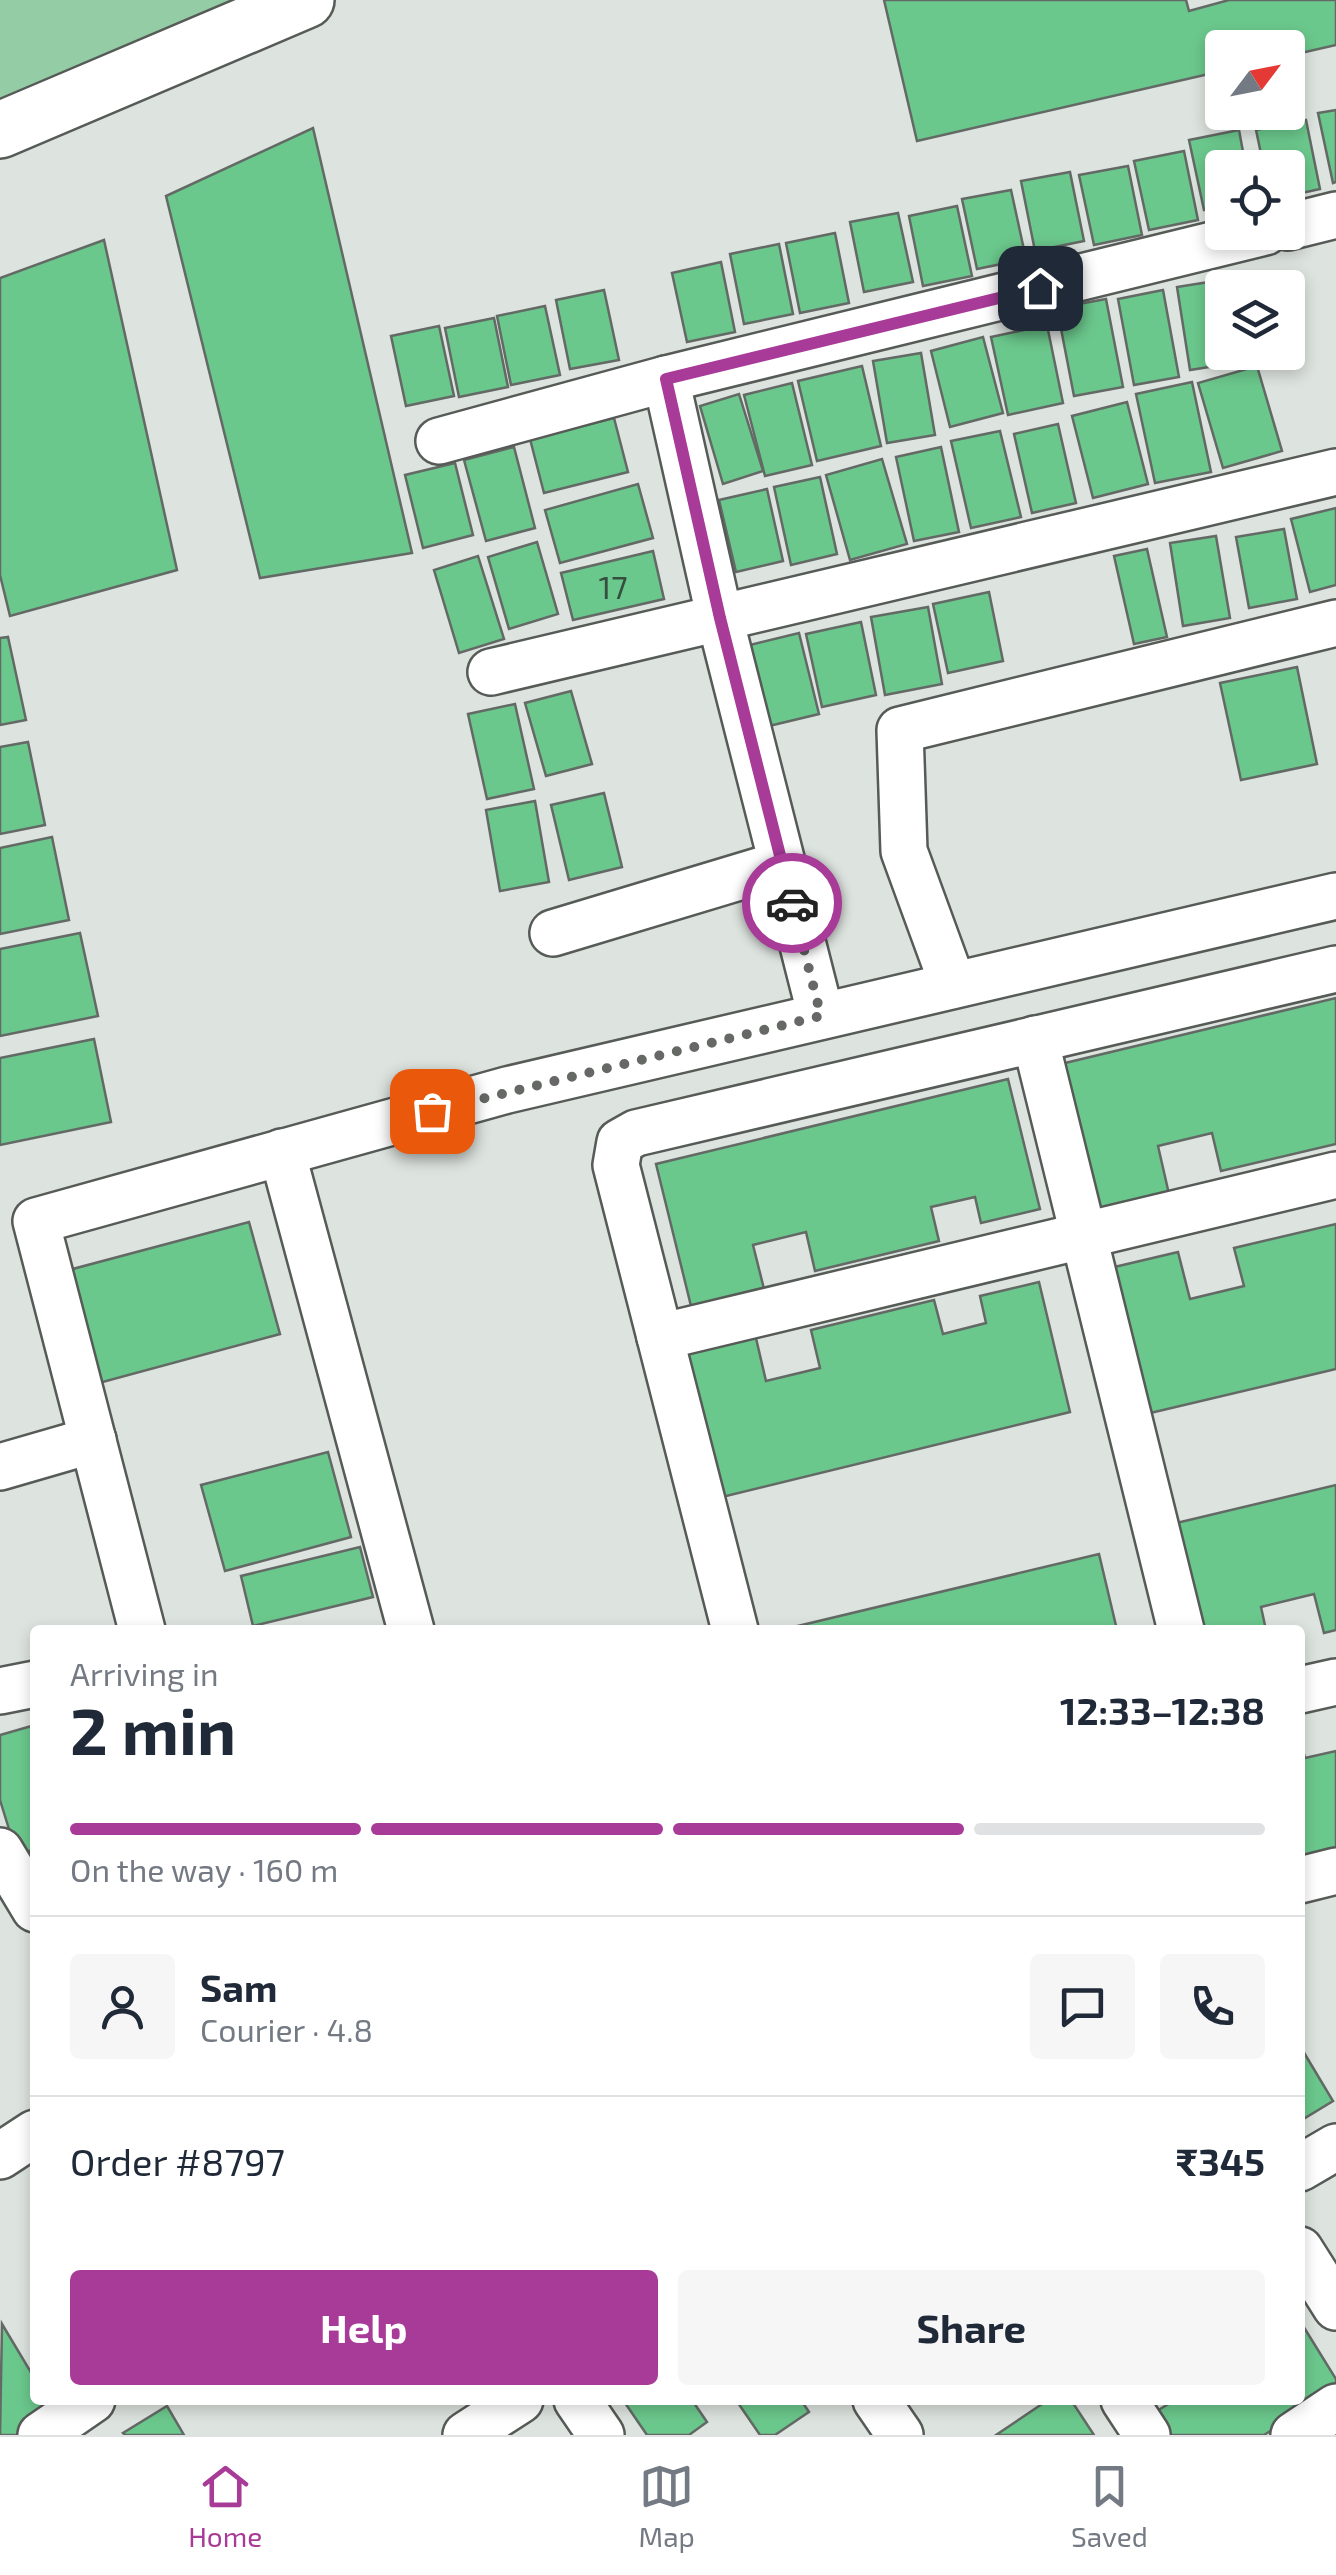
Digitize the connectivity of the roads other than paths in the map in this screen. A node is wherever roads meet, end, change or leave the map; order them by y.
1 (306, 0) edge
2 (0, 130) edge
3 (1205, 247) edge
4 (666, 379) junction
5 (439, 440) dead end
6 (1336, 472) edge
7 (720, 618) junction
8 (1336, 623) edge
9 (491, 672) dead end
10 (782, 864) junction
11 (1336, 896) edge
12 (554, 933) dead end
13 (1336, 969) edge
14 (953, 986) junction
15 (821, 1016) junction
16 (1036, 1040) junction
17 (282, 1152) junction
18 (1336, 1175) edge
19 (18, 1224) edge
20 (1084, 1236) junction
21 (660, 1337) junction
22 (93, 1440) junction
23 (0, 1466) edge
24 (141, 1625) edge
25 (409, 1625) edge
26 (734, 1625) edge
27 (1180, 1625) edge
28 (1336, 1682) edge
29 (30, 1685) edge
30 (1305, 1689) edge
31 (0, 1691) edge
32 (1336, 1871) edge
33 (1305, 1879) edge
34 (30, 2136) edge
35 (1336, 2147) edge
36 (0, 2156) edge
37 (1305, 2165) edge
38 (1305, 2258) edge
39 (1336, 2307) edge
40 (85, 2405) edge
41 (512, 2405) edge
42 (580, 2405) edge
43 (879, 2405) edge
44 (1127, 2405) edge
45 (1336, 2407) edge
46 (41, 2435) edge
47 (466, 2435) edge
48 (601, 2435) edge
49 (900, 2435) edge
50 (1147, 2435) edge
51 (1294, 2435) edge

1 - 2 street
3 - 4 street
4 - 5 street
4 - 7 street
6 - 7 street
7 - 9 street
7 - 10 street
8 - 14 street
10 - 12 street
10 - 15 street
11 - 14 street
13 - 16 street
14 - 15 street
15 - 17 street
16 - 20 street
16 - 21 street
17 - 19 street
17 - 25 street
18 - 20 street
19 - 22 street
20 - 21 street
20 - 27 street
21 - 26 street
22 - 23 street
22 - 24 street
28 - 30 street
29 - 31 street
32 - 33 street
34 - 36 street
35 - 37 street
38 - 39 street
40 - 46 street
41 - 47 street
42 - 48 street
43 - 49 street
44 - 50 street
45 - 51 street

